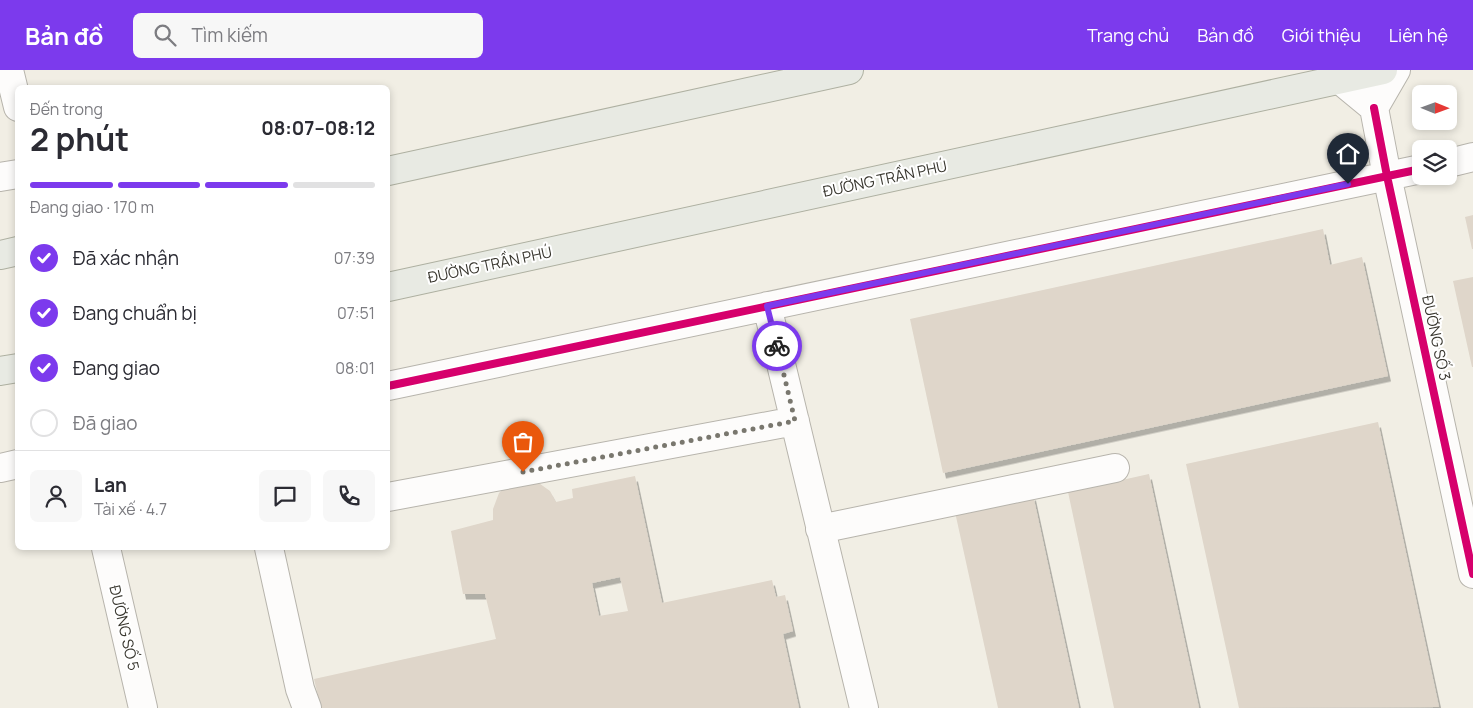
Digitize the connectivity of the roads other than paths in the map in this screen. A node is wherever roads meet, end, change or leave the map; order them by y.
1 (9, 70) edge
2 (849, 70) edge
3 (1383, 70) edge
4 (1396, 70) edge
5 (1338, 75) edge
6 (15, 95) edge
7 (1374, 108) junction
8 (1473, 157) edge
9 (1457, 161) edge
10 (390, 171) edge
11 (1412, 171) edge
12 (15, 174) edge
13 (1387, 176) junction
14 (0, 177) edge
15 (15, 252) edge
16 (0, 255) edge
17 (390, 287) edge
18 (767, 306) junction
19 (15, 368) edge
20 (0, 371) edge
21 (390, 386) edge
22 (795, 421) junction
23 (15, 465) edge
24 (0, 468) edge
25 (1116, 468) dead end
26 (390, 497) edge
27 (820, 529) junction
28 (106, 550) edge
29 (268, 550) edge
30 (1473, 574) edge
31 (143, 708) edge
32 (307, 708) edge
33 (864, 708) edge

1 - 6 street
2 - 10 main road
3 - 5 main road, ĐƯỜNG TRẦN PHÚ
4 - 7 street
5 - 7 street
5 - 17 main road, ĐƯỜNG TRẦN PHÚ
7 - 13 street, ĐƯỜNG SỐ 3
8 - 9 street
11 - 13 street
12 - 14 street
13 - 18 street
13 - 30 street, ĐƯỜNG SỐ 3
15 - 16 main road
18 - 21 street
18 - 22 street
19 - 20 main road
22 - 26 street
22 - 27 street
23 - 24 street
25 - 27 street
27 - 33 street
28 - 31 street, ĐƯỜNG SỐ 5
29 - 32 street

